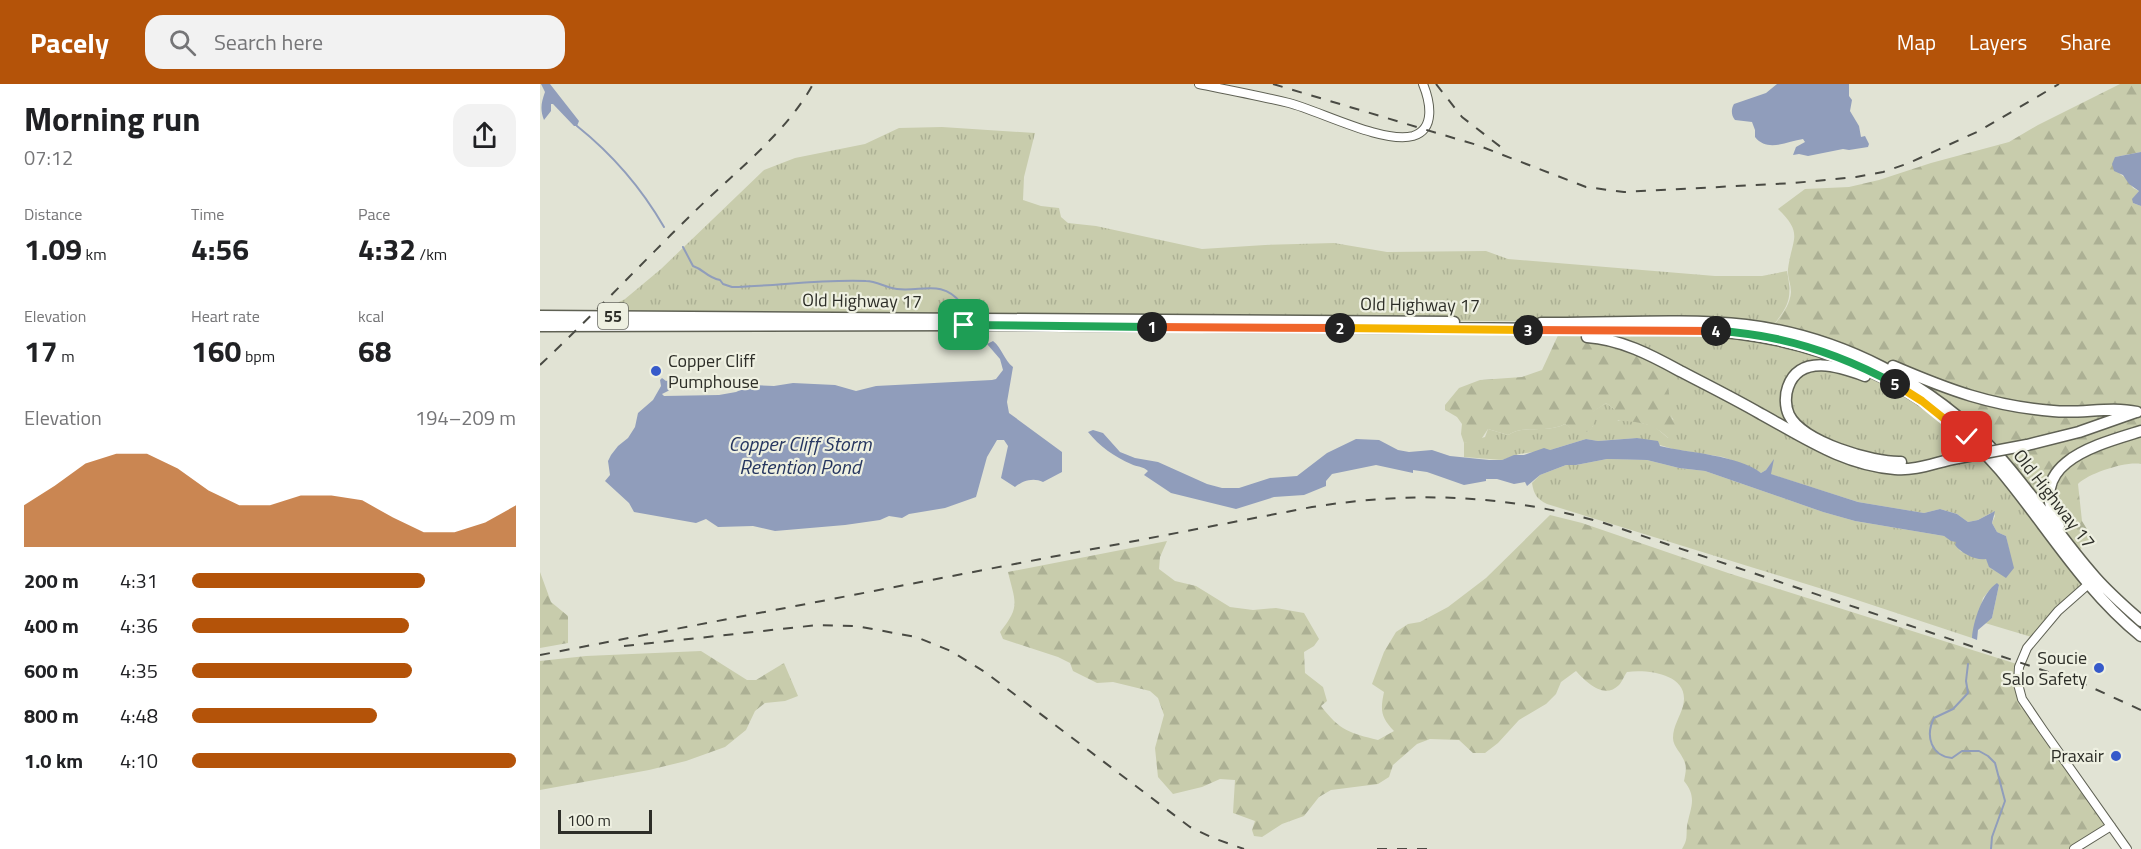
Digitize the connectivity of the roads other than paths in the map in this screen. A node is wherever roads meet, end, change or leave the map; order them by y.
1 (1199, 84) edge
2 (1423, 84) edge
3 (540, 315) edge
4 (540, 326) edge
5 (1563, 330) junction
6 (1862, 358) junction
7 (1893, 383) junction
8 (2139, 411) edge
9 (2141, 431) edge
10 (1952, 459) junction
11 (2065, 540) junction
12 (2092, 581) junction
13 (2141, 621) edge
14 (2141, 636) edge
15 (2111, 826) junction
16 (2074, 849) edge
17 (2127, 849) edge

1 - 2 street
3 - 6 main road, Old Highway 17 / 55
4 - 5 main road, Old Highway 17 / 55
5 - 7 main road, Old Highway 17 / 55
5 - 10 main road
6 - 8 main road
6 - 11 main road, Old Highway 17 / 55
7 - 10 main road
7 - 12 main road, Old Highway 17 / 55
8 - 10 main road, bridge
9 - 11 main road
11 - 12 main road, Old Highway 17 / 55
12 - 13 main road, 55
12 - 14 main road, 55
12 - 15 street
15 - 16 street
15 - 17 street

